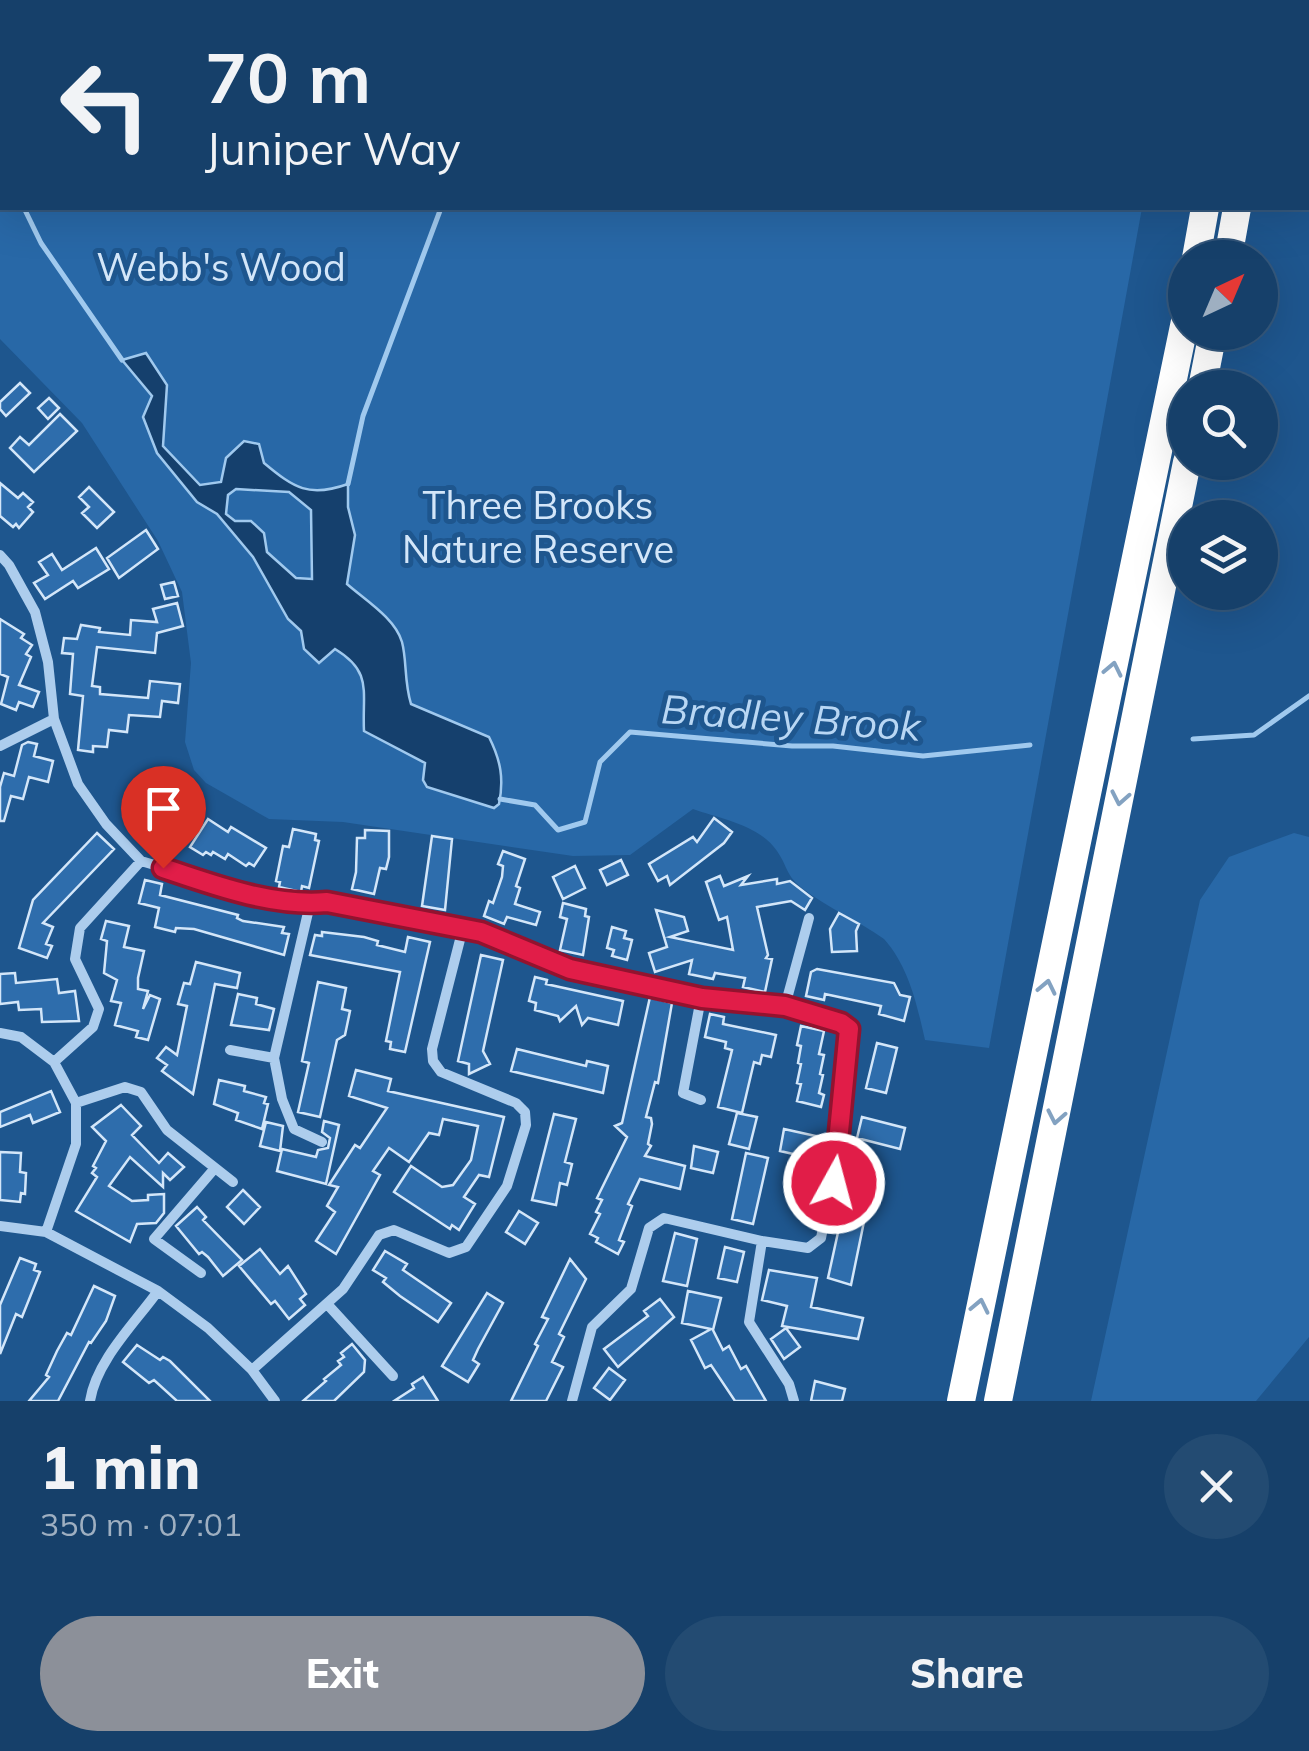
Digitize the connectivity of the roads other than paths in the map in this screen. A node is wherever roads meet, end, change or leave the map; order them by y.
1 (1205, 210) edge
2 (1238, 210) edge
3 (1199, 240) edge
4 (1232, 240) edge
5 (1179, 350) edge
6 (1183, 480) edge
7 (0, 555) edge
8 (54, 719) junction
9 (0, 746) edge
10 (141, 861) junction
11 (310, 904) junction
12 (809, 918) dead end
13 (463, 928) junction
14 (702, 998) junction
15 (785, 1006) junction
16 (0, 1033) edge
17 (230, 1050) dead end
18 (274, 1058) junction
19 (54, 1062) junction
20 (701, 1100) dead end
21 (76, 1103) junction
22 (322, 1142) dead end
23 (215, 1168) junction
24 (234, 1182) dead end
25 (0, 1226) edge
26 (46, 1232) junction
27 (762, 1241) junction
28 (201, 1273) dead end
29 (158, 1291) junction
30 (328, 1305) junction
31 (252, 1370) junction
32 (393, 1376) dead end
33 (576, 1400) edge
34 (90, 1401) edge
35 (275, 1401) edge
36 (794, 1401) edge
37 (960, 1401) edge
38 (998, 1401) edge

1 - 3 highway
2 - 4 highway
37 -> 5 highway
6 -> 38 highway
7 - 8 street
8 - 9 street
8 - 10 street
10 - 11 street
10 - 19 street
11 - 13 street
11 - 18 street
12 - 15 street
13 - 14 street
13 - 30 street
14 - 15 street
14 - 20 street
15 - 27 street
16 - 19 street
17 - 18 street
18 - 22 street
19 - 21 street
21 - 23 street
21 - 26 street
23 - 24 street
23 - 28 street
25 - 26 street
26 - 29 street
27 - 33 street
27 - 36 street
29 - 31 street
29 - 34 street
30 - 31 street
30 - 32 street
31 - 35 street

